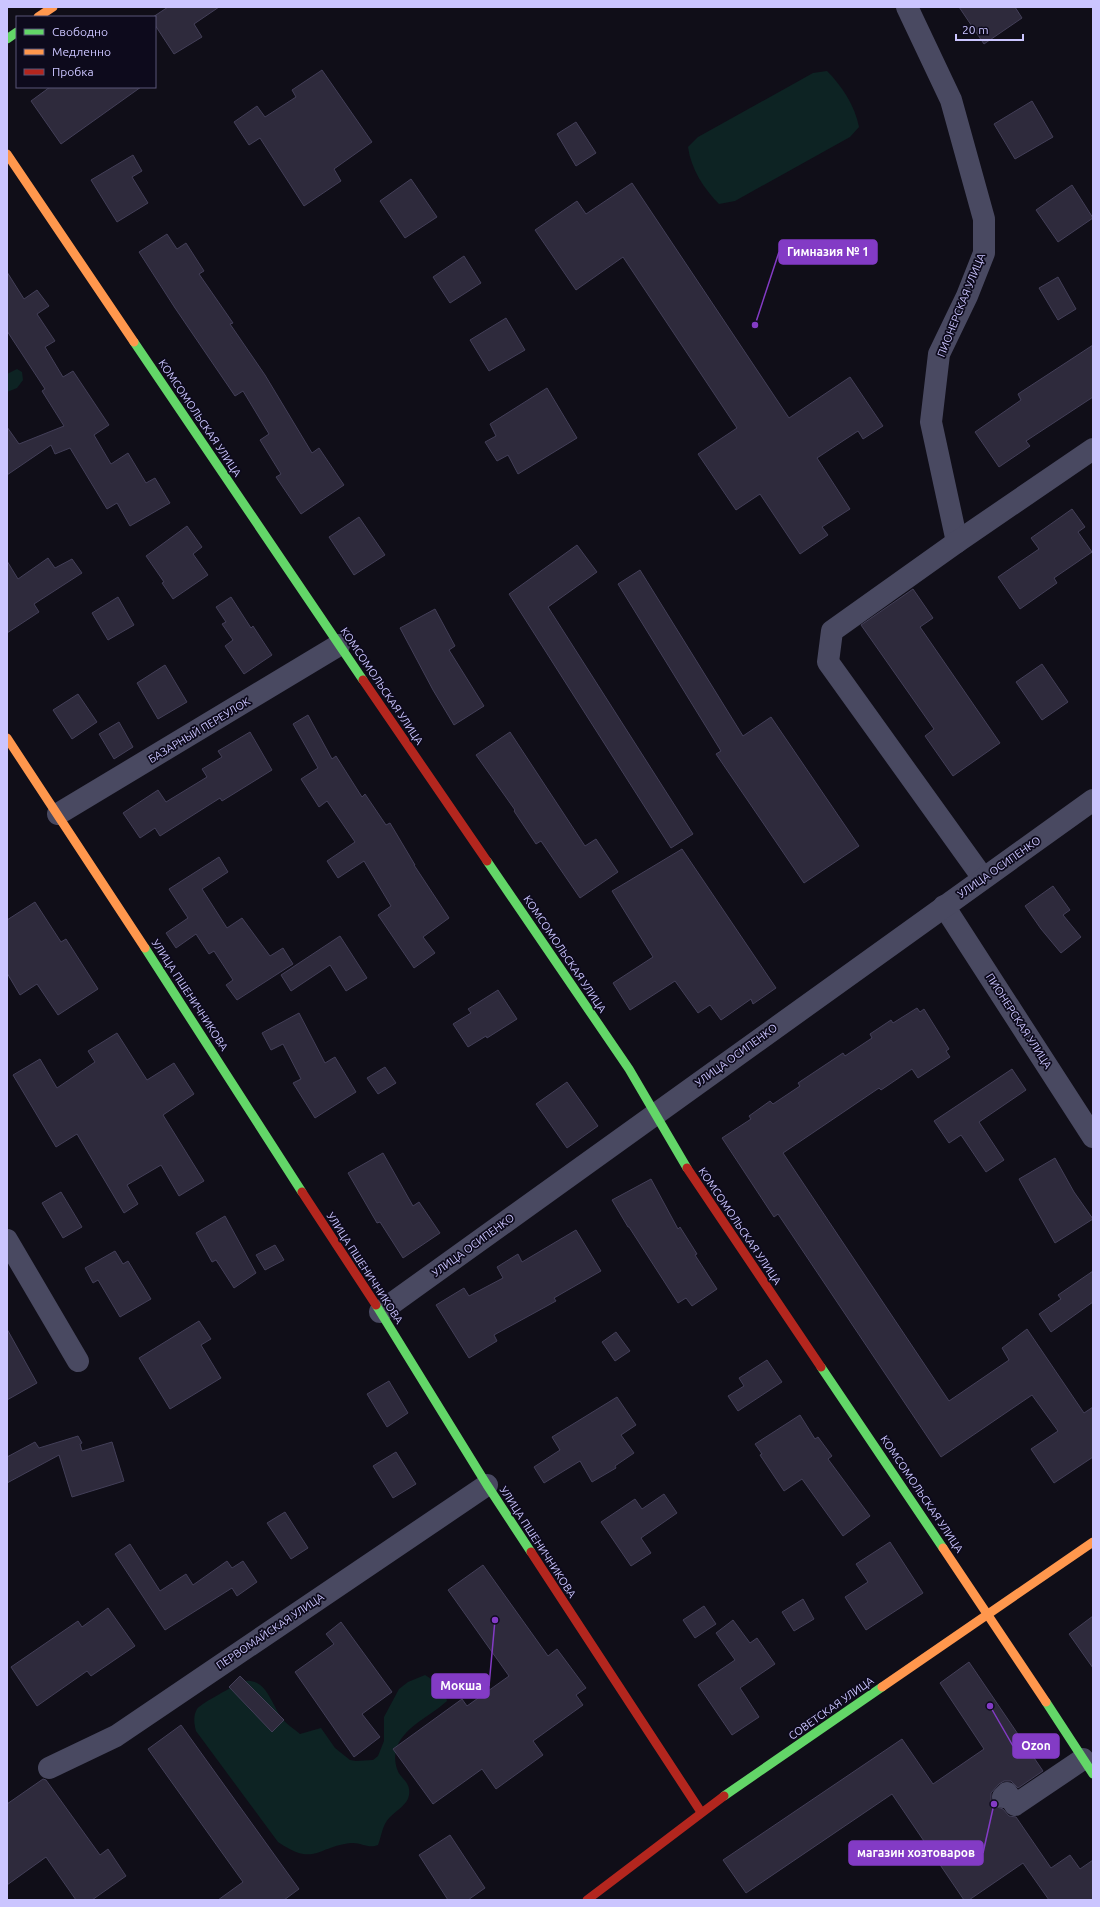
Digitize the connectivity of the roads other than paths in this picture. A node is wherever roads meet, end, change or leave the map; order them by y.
1 (53, 7) edge
2 (907, 7) edge
3 (40, 16) edge
4 (16, 33) edge
5 (7, 39) edge
6 (7, 154) edge
7 (1093, 449) edge
8 (957, 542) junction
9 (339, 645) junction
10 (7, 738) edge
11 (1093, 800) edge
12 (58, 814) junction
13 (984, 878) junction
14 (944, 906) junction
15 (654, 1114) junction
16 (1093, 1137) edge
17 (7, 1240) edge
18 (380, 1312) junction
19 (78, 1361) dead end
20 (486, 1485) junction
21 (1093, 1542) edge
22 (988, 1614) junction
23 (1088, 1767) edge
24 (49, 1768) dead end
25 (1003, 1797) dead end
26 (701, 1812) junction
27 (587, 1900) edge

1 - 3 street
2 - 8 street, ПИОНЕРСКАЯ УЛИЦА
4 - 5 street
6 - 9 street, КОМСОМОЛЬСКАЯ УЛИЦА
7 - 8 street
8 - 13 street
9 - 12 street, БАЗАРНЫЙ ПЕРЕУЛОК
9 - 15 street, КОМСОМОЛЬСКАЯ УЛИЦА
10 - 12 street, УЛИЦА ПШЕНИЧНИКОВА
11 - 13 street, УЛИЦА ОСИПЕНКО
12 - 18 street, УЛИЦА ПШЕНИЧНИКОВА
13 - 14 street, УЛИЦА ОСИПЕНКО
14 - 15 street, УЛИЦА ОСИПЕНКО
14 - 16 street, ПИОНЕРСКАЯ УЛИЦА
15 - 18 street, УЛИЦА ОСИПЕНКО
15 - 22 street, КОМСОМОЛЬСКАЯ УЛИЦА
17 - 19 street
18 - 20 street, УЛИЦА ПШЕНИЧНИКОВА
20 - 24 street, ПЕРВОМАЙСКАЯ УЛИЦА
20 - 26 street, УЛИЦА ПШЕНИЧНИКОВА
21 - 22 street, СОВЕТСКАЯ УЛИЦА
22 - 23 street, КОМСОМОЛЬСКАЯ УЛИЦА
22 - 26 street, СОВЕТСКАЯ УЛИЦА
23 - 25 street
26 - 27 street, СОВЕТСКАЯ УЛИЦА

